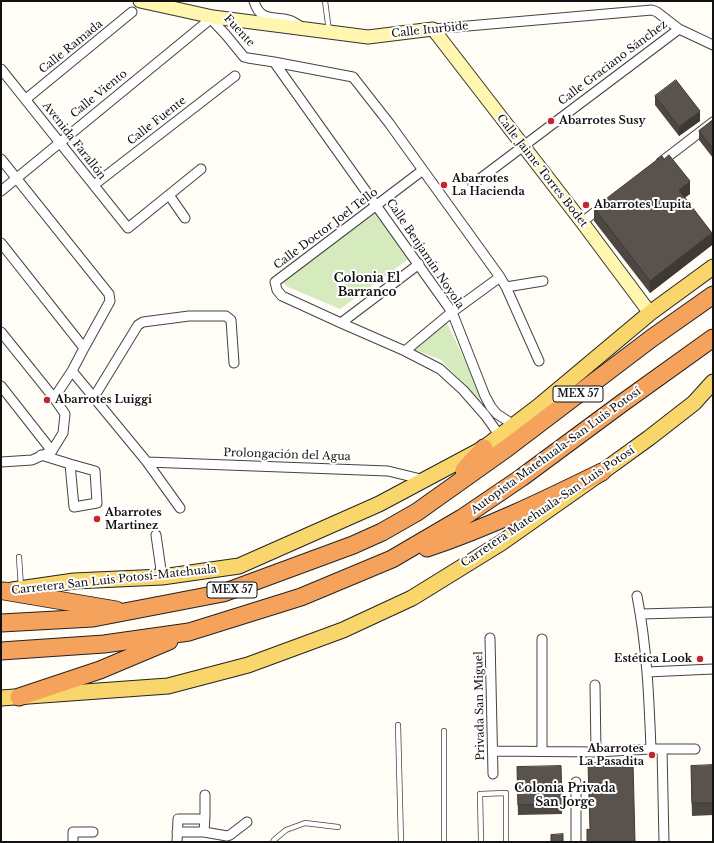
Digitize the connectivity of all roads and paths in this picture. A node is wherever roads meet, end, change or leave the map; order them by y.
1 (140, 1) edge
2 (324, 1) edge
3 (255, 3) edge
4 (132, 12) dead end
5 (212, 18) junction
6 (678, 28) junction
7 (305, 29) junction
8 (433, 29) junction
9 (329, 32) junction
10 (713, 45) edge
11 (274, 62) junction
12 (1, 69) edge
13 (235, 76) dead end
14 (26, 100) junction
15 (713, 122) edge
16 (60, 142) junction
17 (523, 146) junction
18 (1, 159) edge
19 (657, 165) edge
20 (201, 169) dead end
21 (423, 170) junction
22 (17, 178) junction
23 (473, 184) dead end
24 (94, 185) junction
25 (1, 191) edge
26 (169, 195) junction
27 (613, 198) edge
28 (377, 205) junction
29 (185, 218) dead end
30 (582, 222) junction
31 (1, 243) edge
32 (419, 264) junction
33 (713, 268) edge
34 (500, 277) junction
35 (543, 281) dead end
36 (506, 287) junction
37 (713, 294) edge
38 (452, 312) junction
39 (650, 313) junction
40 (341, 323) junction
41 (1, 332) edge
42 (713, 338) edge
43 (84, 348) junction
44 (405, 351) junction
45 (539, 361) dead end
46 (234, 363) dead end
47 (72, 371) junction
48 (713, 382) edge
49 (1, 386) edge
50 (94, 396) junction
51 (54, 398) junction
52 (514, 425) junction
53 (499, 437) junction
54 (484, 448) junction
55 (52, 451) junction
56 (41, 455) junction
57 (1, 462) edge
58 (147, 462) junction
59 (70, 464) junction
60 (602, 472) junction
61 (425, 480) junction
62 (444, 493) junction
63 (180, 508) dead end
64 (156, 536) dead end
65 (19, 556) dead end
66 (392, 559) junction
67 (162, 577) junction
68 (21, 588) junction
69 (2, 591) edge
70 (638, 596) dead end
71 (126, 612) junction
72 (713, 612) edge
73 (641, 614) junction
74 (1, 623) edge
75 (189, 632) junction
76 (490, 638) dead end
77 (542, 639) dead end
78 (1, 651) edge
79 (713, 670) edge
80 (647, 672) junction
81 (596, 685) dead end
82 (19, 697) junction
83 (1, 698) edge
84 (398, 725) dead end
85 (444, 731) dead end
86 (651, 749) junction
87 (695, 749) dead end
88 (662, 750) junction
89 (493, 751) junction
90 (542, 751) junction
91 (596, 752) junction
92 (493, 774) dead end
93 (576, 782) dead end
94 (205, 796) dead end
95 (205, 819) junction
96 (247, 822) dead end
97 (338, 826) dead end
98 (93, 832) dead end
99 (177, 832) junction
100 (204, 832) junction
101 (73, 842) edge
102 (177, 842) edge
103 (273, 842) edge
104 (401, 842) edge
105 (444, 842) edge
106 (481, 842) edge
107 (506, 842) edge
108 (576, 842) edge
109 (664, 842) edge

1 - 5 street, Calle Iturbide
2 - 9 lane
3 - 7 street
4 - 14 street, Calle Ramada
5 - 7 street, Calle Iturbide
5 - 11 street, Fuente
5 - 16 street, Calle Viento
6 - 8 street, Calle Iturbide
6 - 10 street, Calle Iturbide
6 - 17 street, Calle Graciano Sánchez
7 - 9 street, Calle Iturbide
8 - 9 street, Calle Iturbide
8 - 17 street, Calle Jaime Torres Bodet
11 - 21 street, Fuente
11 - 28 street, Calle Benjamín Noyola
12 - 14 street, Avenida Farallón
13 - 24 street, Calle Fuente
14 - 16 street, Avenida Farallón
15 - 19 street
16 - 22 street, Calle Viento
16 - 24 street, Avenida Farallón
17 - 23 street, Calle Graciano Sánchez
17 - 30 street, Calle Jaime Torres Bodet
18 - 22 street
20 - 26 street
21 - 28 street, Calle Doctor Joel Tello
21 - 34 street, Fuente
22 - 25 street, Calle Viento
22 - 43 street
24 - 26 street, Avenida Farallón
26 - 29 street
27 - 30 street
28 - 32 street, Calle Benjamín Noyola
28 - 40 street, Calle Doctor Joel Tello
30 - 39 street, Calle Jaime Torres Bodet
31 - 43 street
32 - 38 street, Calle Benjamín Noyola
32 - 40 street
33 - 39 main road, Carretera San Luis Potosí-Matehuala
34 - 36 street, Fuente
34 - 38 street
35 - 36 street
36 - 45 street, Fuente
37 - 62 highway, MEX 57
38 - 44 street
38 - 52 street, Calle Benjamín Noyola
39 - 52 main road, Carretera San Luis Potosí-Matehuala
40 - 44 street, Calle Doctor Joel Tello
41 - 51 street
42 - 66 highway, Autopista Matehuala-San Luis Potosí / MEX 57
43 - 47 street
44 - 53 street, Calle Doctor Joel Tello
46 - 50 street
47 - 50 street
47 - 51 street
48 - 60 main road, Carretera Matehuala-San Luis Potosí
49 - 55 street
50 - 58 street
51 - 55 street
52 - 53 main road, Carretera San Luis Potosí-Matehuala
53 - 54 main road, Carretera San Luis Potosí-Matehuala
54 - 61 main road, Carretera San Luis Potosí-Matehuala
54 - 62 highway
55 - 56 street
56 - 57 street
56 - 59 street
58 - 61 street, Prolongación del Agua
58 - 63 street
59 - 59 street
60 - 66 highway
60 - 82 main road, Carretera Matehuala-San Luis Potosí
61 - 67 main road, Carretera San Luis Potosí-Matehuala
62 - 71 highway, MEX 57
64 - 67 street
65 - 68 lane
66 - 75 highway, Autopista Matehuala-San Luis Potosí / MEX 57
67 - 68 main road, Carretera San Luis Potosí-Matehuala
68 - 69 main road, Carretera San Luis Potosí-Matehuala
69 - 71 highway
70 - 73 street
71 - 74 highway, MEX 57
72 - 73 street
73 - 80 street
75 - 78 highway, Autopista Matehuala-San Luis Potosí / MEX 57
75 - 82 highway
76 - 89 street, Privada San Miguel
77 - 90 street
79 - 80 street
80 - 86 street
81 - 91 street
82 - 83 main road, Carretera Matehuala-San Luis Potosí
84 - 104 lane
85 - 105 lane
86 - 88 street
86 - 91 street
87 - 88 street
88 - 109 street
89 - 90 street
89 - 92 street, Privada San Miguel
90 - 91 street
93 - 108 street
94 - 95 street
95 - 99 street
95 - 100 street
96 - 100 street
97 - 103 lane
98 - 101 street
99 - 100 street
99 - 102 street
106 - 107 lane

